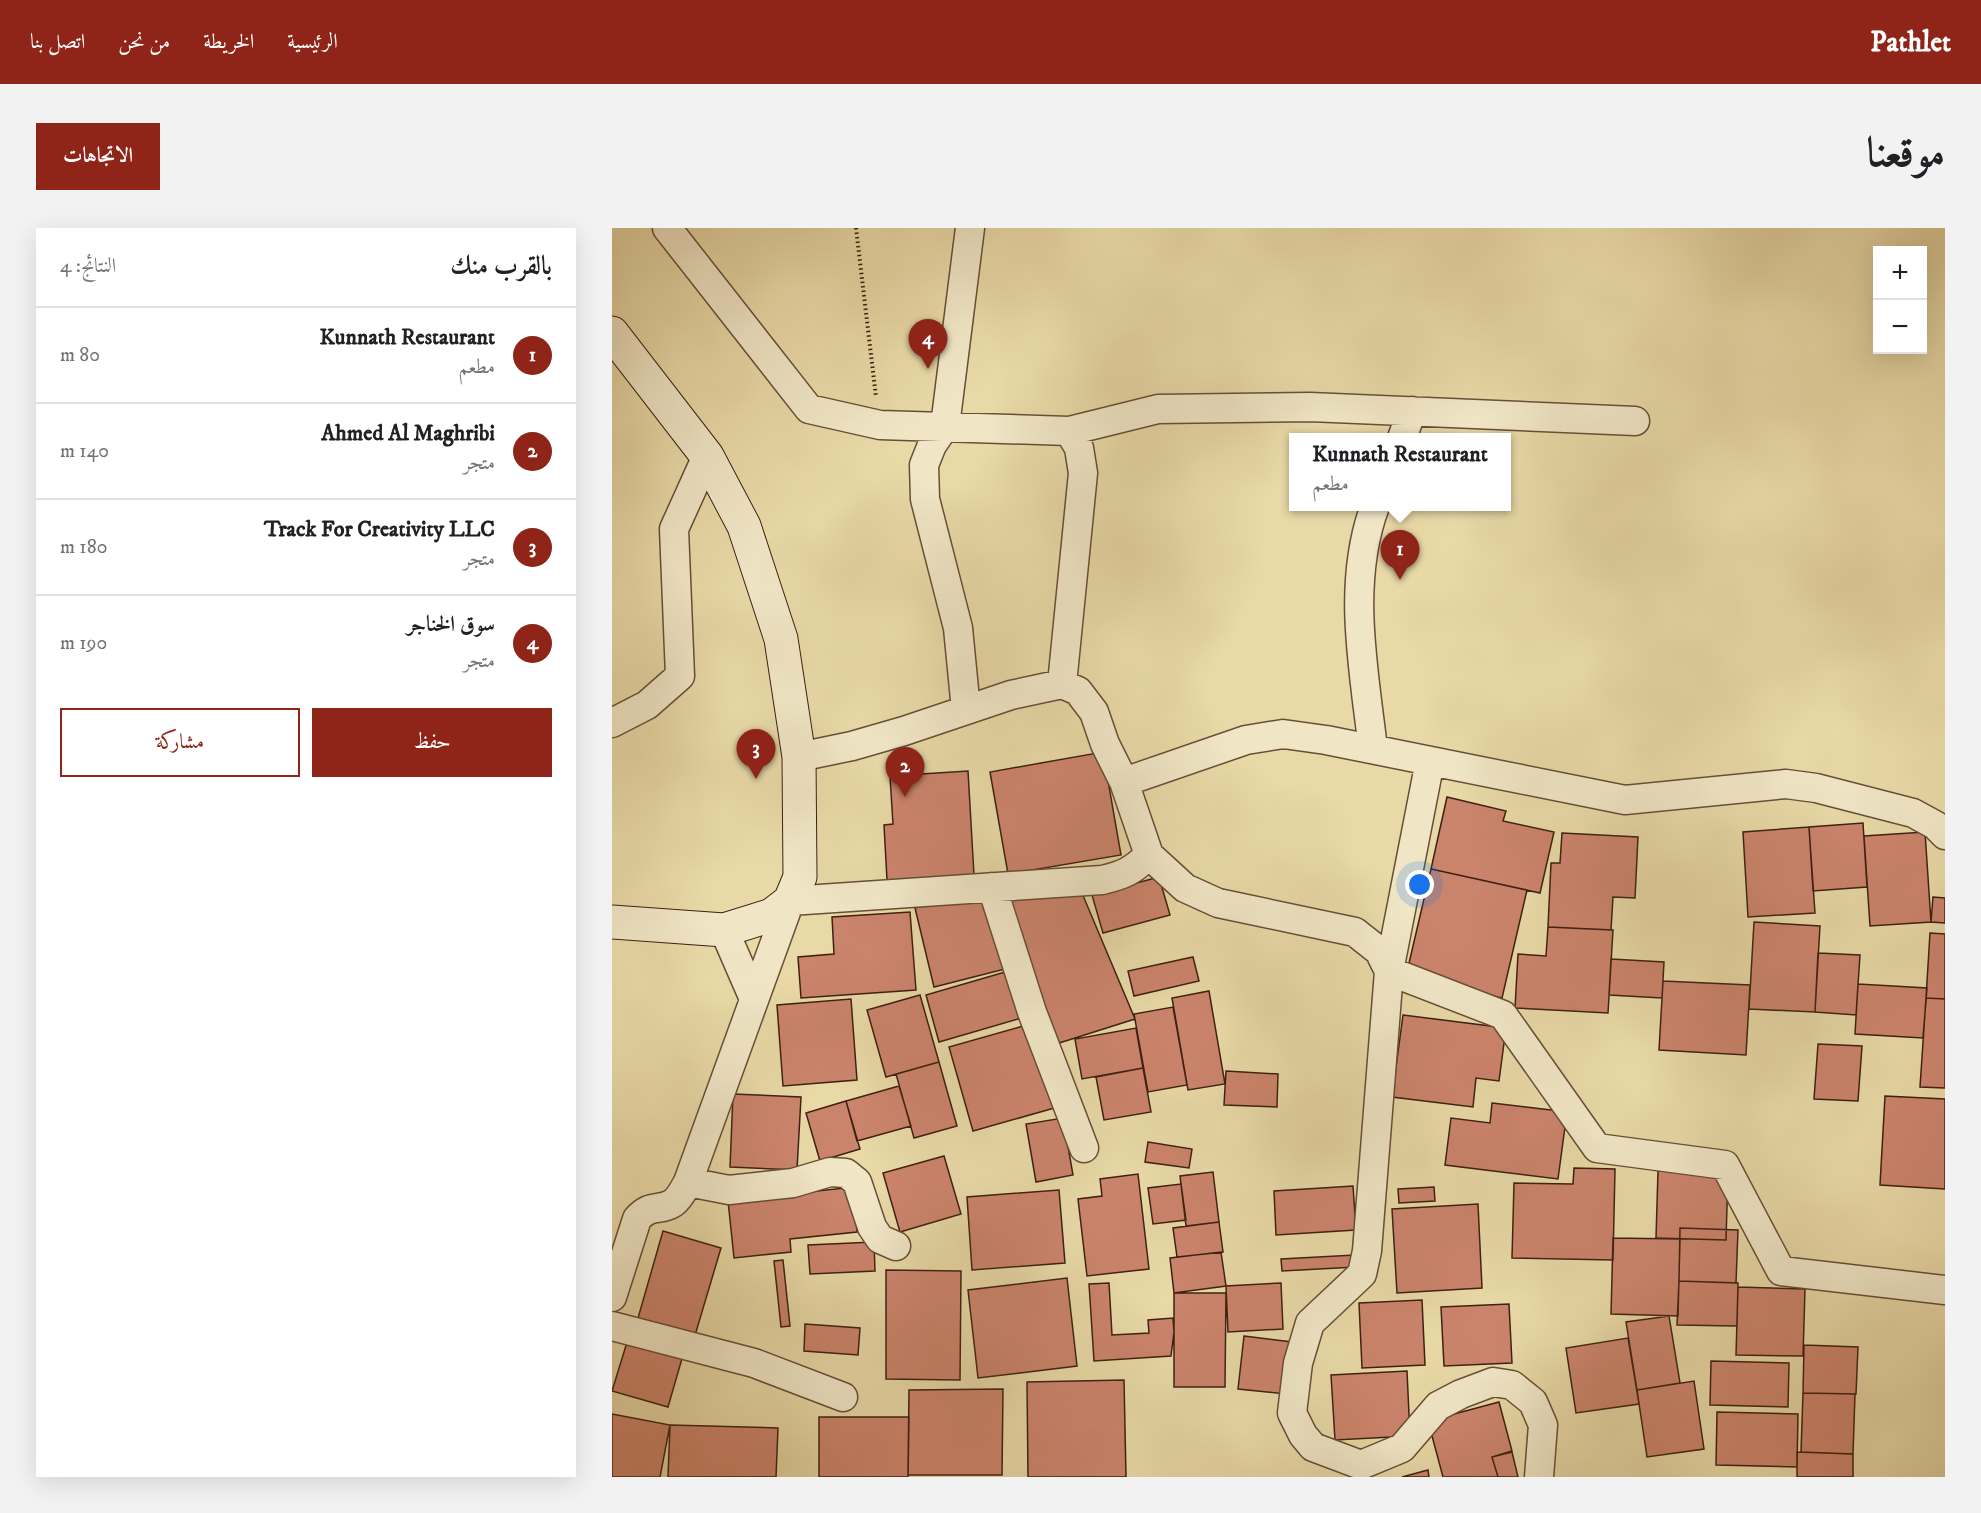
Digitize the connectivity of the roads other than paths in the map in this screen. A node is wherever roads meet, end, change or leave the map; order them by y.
1 (667, 228) edge
2 (970, 228) edge
3 (612, 333) edge
4 (1412, 411) junction
5 (1635, 421) dead end
6 (945, 426) junction
7 (1069, 431) junction
8 (1404, 433) edge
9 (707, 456) junction
10 (1374, 511) edge
11 (1062, 684) junction
12 (966, 710) junction
13 (612, 723) edge
14 (1373, 749) junction
15 (799, 757) junction
16 (1430, 761) junction
17 (1124, 782) junction
18 (1942, 824) edge
19 (1149, 855) junction
20 (992, 887) junction
21 (790, 901) junction
22 (612, 922) edge
23 (724, 930) junction
24 (1389, 971) junction
25 (754, 999) junction
26 (1084, 1148) dead end
27 (688, 1182) junction
28 (896, 1245) dead end
29 (1945, 1290) edge
30 (612, 1297) edge
31 (612, 1326) edge
32 (843, 1397) dead end
33 (1539, 1477) edge

1 - 6 street
2 - 6 street
3 - 9 street
4 - 5 street
4 - 7 street
4 - 8 street
6 - 7 street
6 - 12 street
7 - 11 street
9 - 13 street
9 - 15 street
10 - 14 street
11 - 12 street
11 - 17 street
12 - 15 street
14 - 16 street
14 - 17 street
15 - 21 street
16 - 18 street
16 - 24 street
17 - 19 street
19 - 20 street
19 - 24 street
20 - 21 street
20 - 26 street
21 - 23 street
21 - 25 street
22 - 23 street
23 - 25 street
24 - 29 street
24 - 33 street
25 - 27 street
27 - 28 street
27 - 30 street
31 - 32 street

